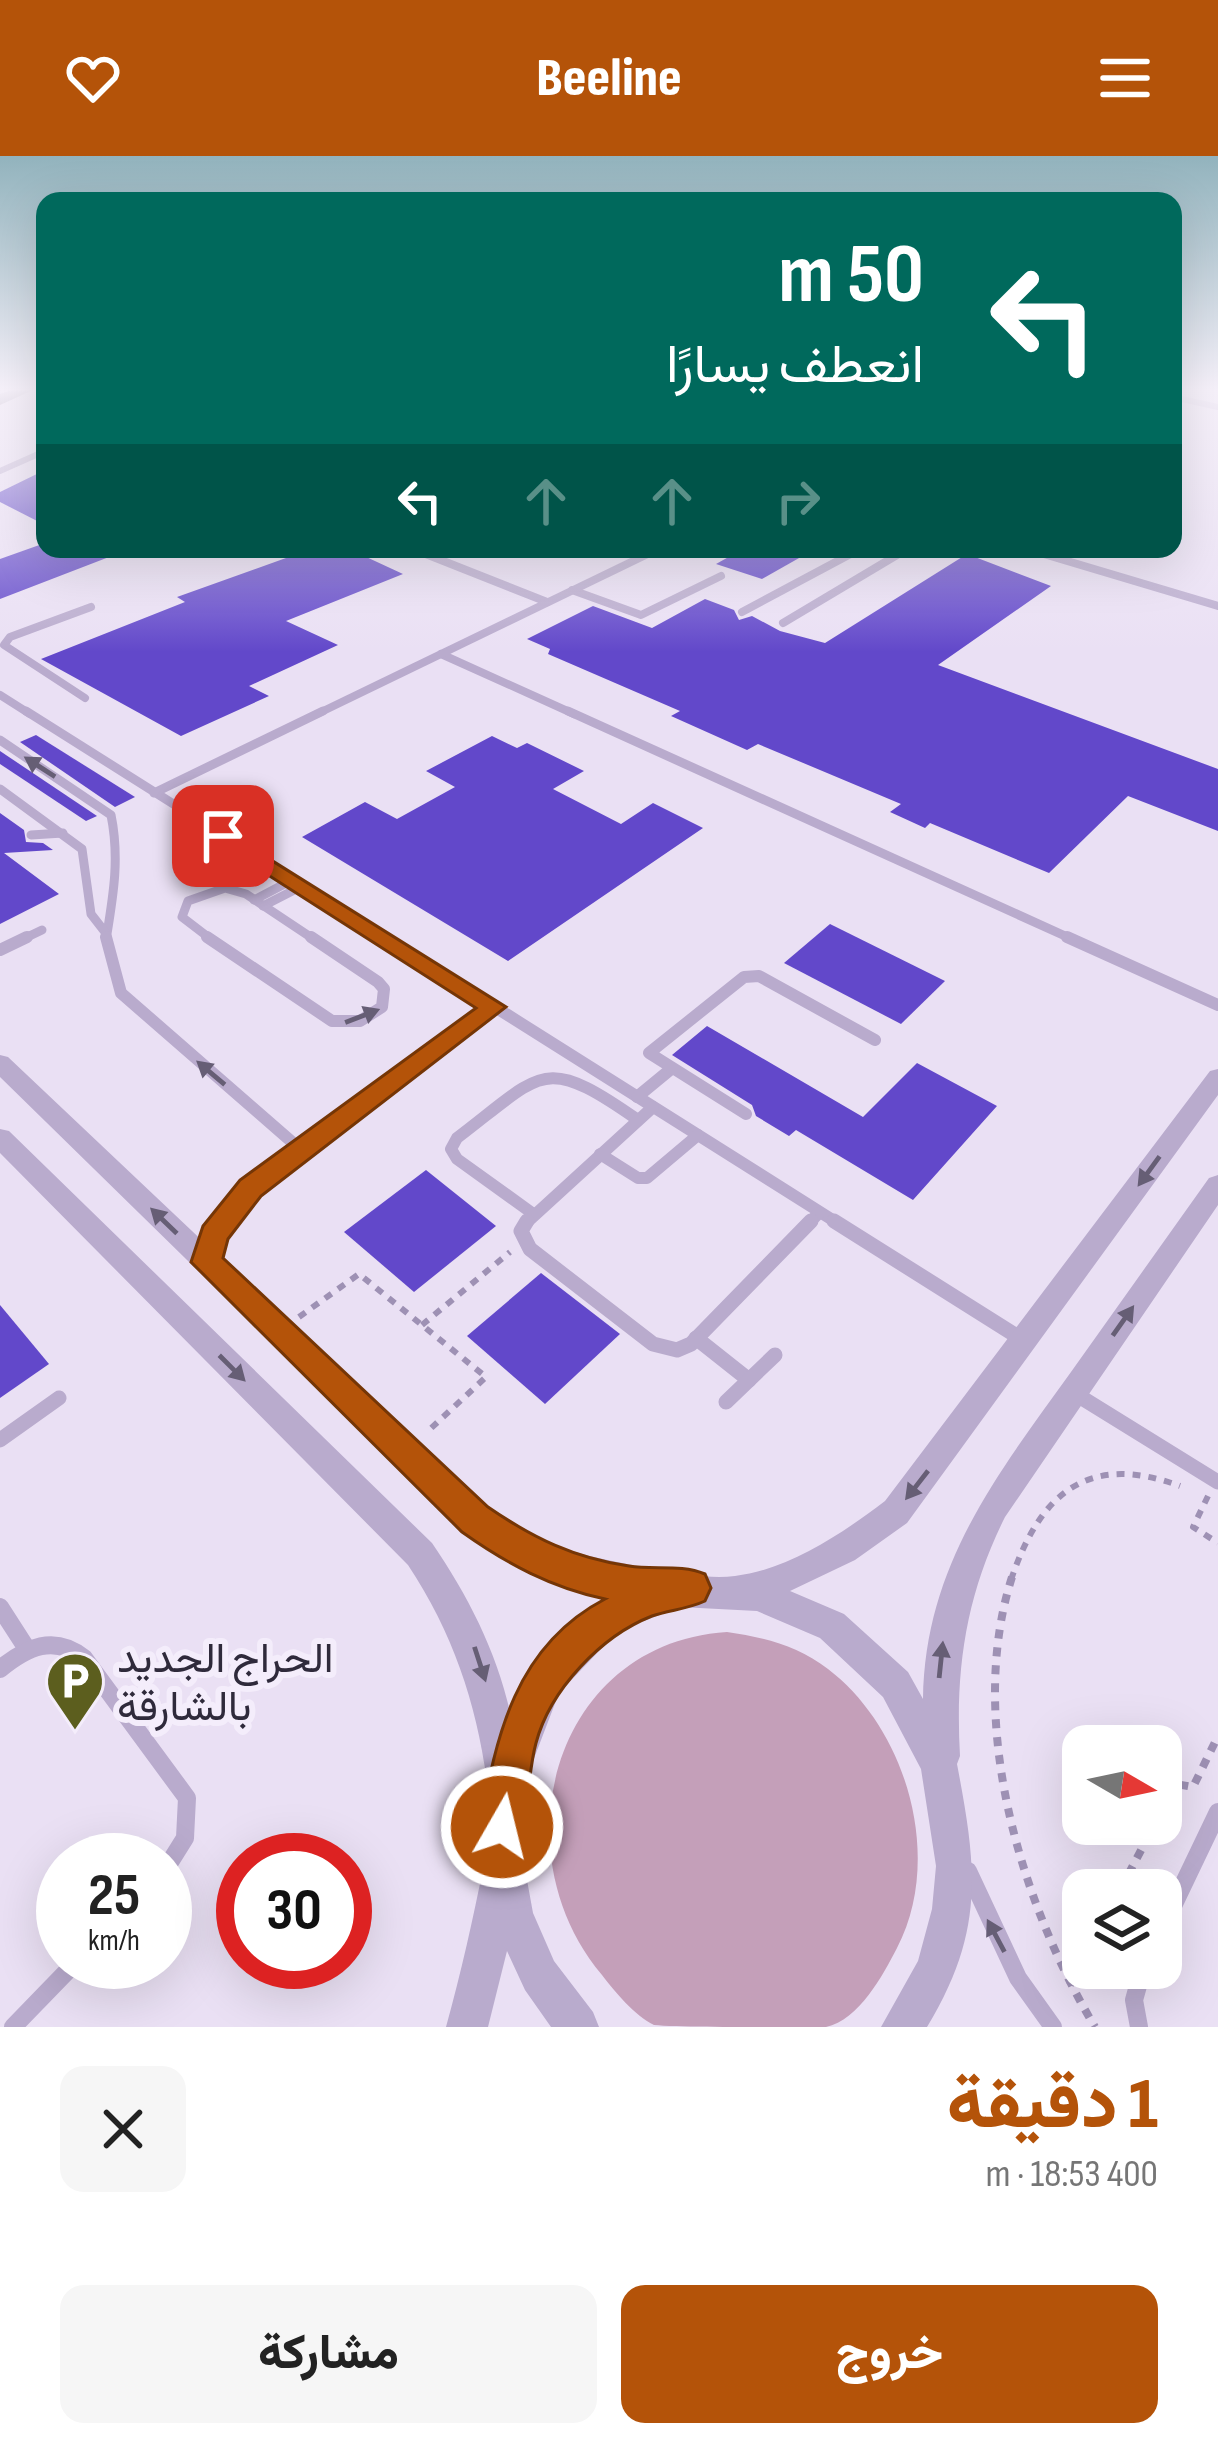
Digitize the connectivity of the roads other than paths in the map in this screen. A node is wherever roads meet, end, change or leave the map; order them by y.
1 (436, 558) edge
2 (639, 558) edge
3 (843, 558) edge
4 (892, 558) edge
5 (1057, 558) edge
6 (721, 576) dead end
7 (572, 590) junction
8 (547, 602) junction
9 (1218, 606) edge
10 (91, 607) dead end
11 (742, 612) dead end
12 (783, 623) dead end
13 (441, 653) junction
14 (16, 654) junction
15 (0, 660) edge
16 (0, 695) edge
17 (85, 698) dead end
18 (0, 740) edge
19 (0, 789) edge
20 (154, 793) junction
21 (64, 833) junction
22 (31, 835) dead end
23 (297, 883) junction
24 (259, 903) junction
25 (42, 930) dead end
26 (105, 932) junction
27 (0, 950) edge
28 (1218, 1005) edge
29 (494, 1007) junction
30 (875, 1040) dead end
31 (3, 1062) edge
32 (671, 1069) junction
33 (1218, 1077) edge
34 (637, 1097) junction
35 (652, 1107) junction
36 (746, 1114) dead end
37 (638, 1120) junction
38 (698, 1136) junction
39 (0, 1138) edge
40 (300, 1149) junction
41 (600, 1154) junction
42 (1215, 1194) edge
43 (532, 1213) junction
44 (819, 1213) junction
45 (206, 1262) junction
46 (696, 1339) junction
47 (1024, 1341) junction
48 (775, 1355) dead end
49 (749, 1380) junction
50 (1074, 1393) junction
51 (59, 1398) dead end
52 (726, 1402) dead end
53 (0, 1440) edge
54 (1216, 1481) edge
55 (692, 1588) junction
56 (746, 1589) junction
57 (0, 1607) edge
58 (27, 1649) junction
59 (0, 1669) edge
60 (944, 1777) junction
61 (502, 1812) junction
62 (1218, 1812) edge
63 (184, 1833) edge
64 (955, 1838) junction
65 (1182, 1887) edge
66 (50, 1989) edge
67 (1137, 1989) edge
68 (13, 2027) edge
69 (467, 2027) edge
70 (578, 2027) edge
71 (902, 2027) edge
72 (1053, 2027) edge
73 (1139, 2027) edge

1 - 8 lane
2 - 7 lane
3 - 11 lane
4 - 12 lane
5 - 9 lane
6 - 7 lane
7 - 8 lane
8 - 13 lane
10 - 14 lane
13 - 20 lane
13 - 28 lane
14 - 15 lane
14 - 17 lane
16 - 20 lane
26 -> 18 lane
19 - 21 lane
20 - 23 lane
21 - 22 lane
21 - 26 lane
23 - 24 lane
23 - 29 lane
24 -> 24 lane
25 - 27 lane
40 -> 26 lane
29 - 34 lane
29 - 40 lane
30 - 32 lane
45 -> 31 street
32 - 34 lane
32 - 36 lane
33 -> 47 street
34 - 35 lane
35 - 37 lane
35 - 38 lane
37 - 41 lane
37 - 43 lane
38 - 41 lane
38 - 44 lane
39 -> 61 street
40 - 45 lane
41 - 43 lane
50 -> 42 street
43 - 46 lane
44 - 46 lane
44 - 47 lane
45 - 55 street
46 - 49 lane
47 -> 56 street
48 - 49 lane
49 - 52 lane
50 - 54 lane
60 -> 50 street
51 - 53 lane
55 - 56 street
55 - 61 street
56 - 60 street
57 - 58 lane
58 - 59 lane
58 - 63 lane
60 - 64 street
61 - 69 street
61 - 70 street
62 - 65 lane
64 - 71 street
72 -> 64 lane
66 - 68 lane
67 - 73 lane

